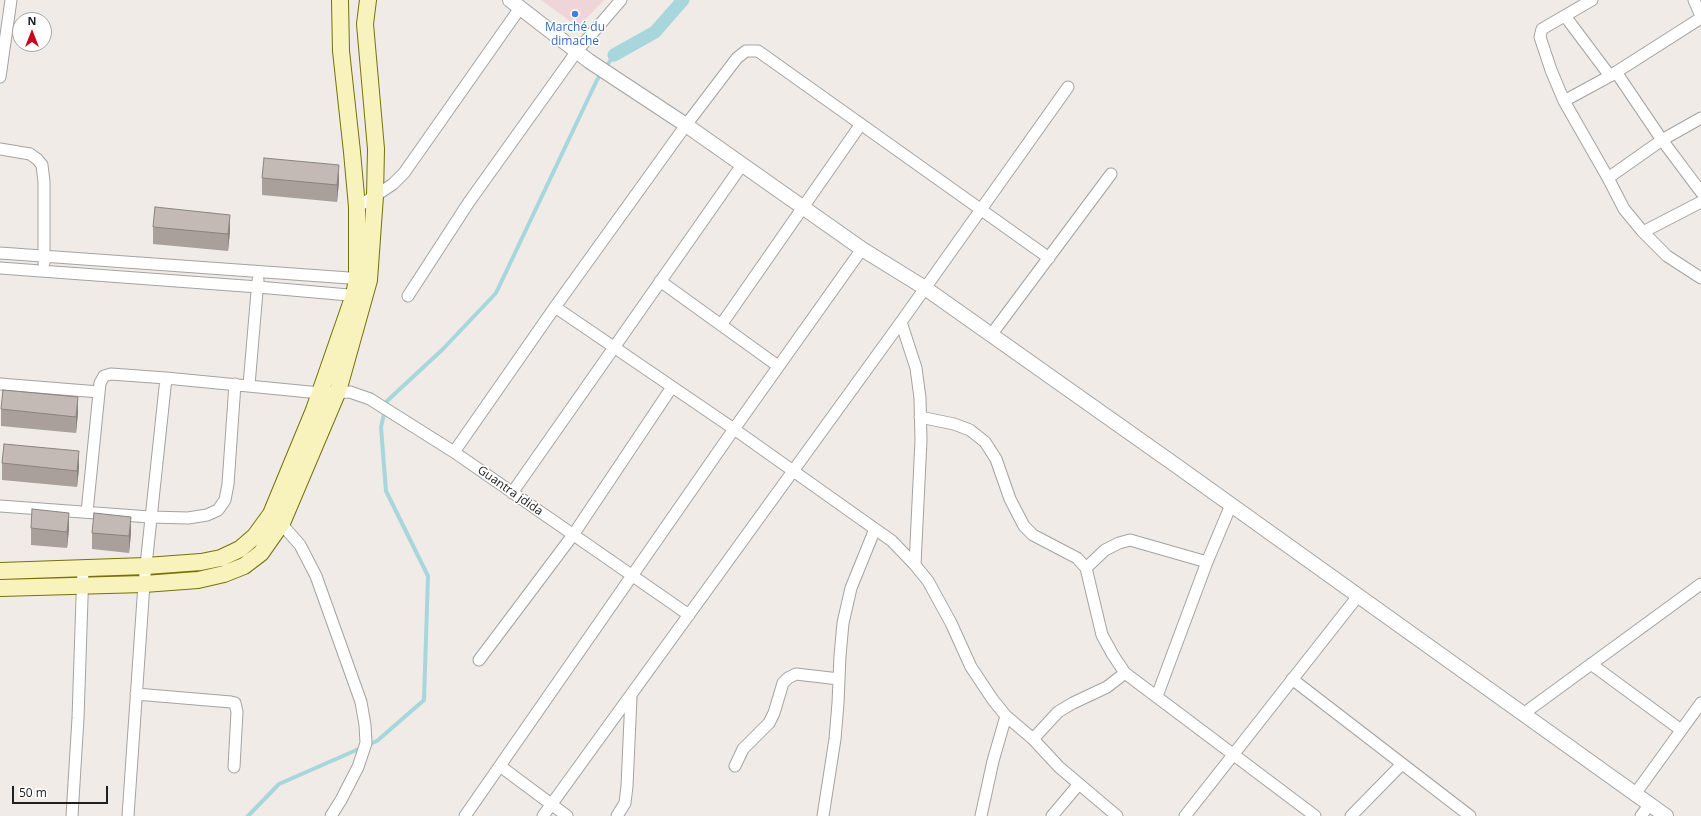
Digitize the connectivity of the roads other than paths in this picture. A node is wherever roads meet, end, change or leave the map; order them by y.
1 (11, 0) edge
2 (340, 0) edge
3 (368, 0) edge
4 (621, 0) edge
5 (1592, 0) edge
6 (1694, 0) edge
7 (515, 4) edge
8 (1565, 16) junction
9 (1701, 17) edge
10 (577, 51) junction
11 (1613, 74) junction
12 (0, 77) edge
13 (1068, 87) dead end
14 (1564, 101) junction
15 (1701, 118) edge
16 (861, 124) junction
17 (686, 125) junction
18 (1662, 140) junction
19 (0, 149) edge
20 (742, 165) junction
21 (1111, 174) dead end
22 (1608, 178) junction
23 (1701, 192) edge
24 (375, 196) junction
25 (1701, 202) edge
26 (357, 207) junction
27 (803, 207) junction
28 (981, 209) junction
29 (1643, 232) junction
30 (862, 249) junction
31 (0, 253) edge
32 (44, 256) junction
33 (1049, 258) junction
34 (0, 268) edge
35 (43, 271) junction
36 (259, 272) junction
37 (1701, 278) edge
38 (363, 280) junction
39 (660, 281) junction
40 (258, 287) junction
41 (925, 288) junction
42 (360, 296) junction
43 (408, 296) dead end
44 (555, 308) junction
45 (901, 322) junction
46 (721, 325) junction
47 (991, 335) junction
48 (614, 348) junction
49 (778, 366) junction
50 (166, 378) junction
51 (0, 384) edge
52 (235, 384) junction
53 (249, 385) junction
54 (672, 387) junction
55 (338, 391) junction
56 (99, 392) junction
57 (320, 393) junction
58 (920, 417) junction
59 (734, 429) junction
60 (454, 452) junction
61 (792, 472) junction
62 (512, 493) junction
63 (1231, 505) junction
64 (0, 506) edge
65 (87, 512) junction
66 (150, 517) junction
67 (276, 518) junction
68 (875, 529) junction
69 (574, 535) junction
70 (1207, 562) junction
71 (915, 565) junction
72 (146, 566) junction
73 (1086, 568) junction
74 (83, 569) junction
75 (0, 571) edge
76 (632, 575) junction
77 (144, 584) junction
78 (1701, 584) edge
79 (83, 586) junction
80 (0, 588) edge
81 (1358, 596) junction
82 (690, 615) junction
83 (478, 660) dead end
84 (1591, 664) junction
85 (1125, 673) junction
86 (839, 679) junction
87 (1292, 679) junction
88 (136, 694) junction
89 (1157, 696) junction
90 (630, 697) junction
91 (1701, 703) edge
92 (1523, 714) junction
93 (1006, 716) junction
94 (1681, 730) junction
95 (1033, 739) junction
96 (1232, 754) junction
97 (1402, 764) junction
98 (500, 766) junction
99 (735, 766) dead end
100 (234, 767) dead end
101 (1079, 784) junction
102 (1635, 794) junction
103 (1650, 804) junction
104 (551, 805) junction
105 (72, 816) edge
106 (128, 816) edge
107 (331, 816) edge
108 (465, 816) edge
109 (543, 816) edge
110 (567, 816) edge
111 (617, 816) edge
112 (822, 816) edge
113 (981, 816) edge
114 (1052, 816) edge
115 (1117, 816) edge
116 (1185, 816) edge
117 (1315, 816) edge
118 (1351, 816) edge
119 (1470, 816) edge
120 (1641, 816) edge
121 (1666, 816) edge

1 - 12 street
2 - 26 main road
3 - 24 main road
4 - 10 street
5 - 8 street
6 - 9 street
7 - 10 street
7 - 24 street
8 - 11 street
8 - 14 street
9 - 11 street
10 - 17 street
10 - 43 street
11 - 14 street
11 - 18 street
13 - 28 street
14 - 22 street
15 - 18 street
16 - 17 street
16 - 27 street
16 - 28 street
17 - 20 street
17 - 44 street
18 - 22 street
18 - 23 street
19 - 32 street
20 - 27 street
20 - 39 street
21 - 33 street
22 - 29 street
24 - 26 street
24 - 38 main road
25 - 29 street
26 - 38 main road
27 - 30 street
27 - 46 street
28 - 33 street
28 - 41 street
29 - 37 street
30 - 41 street
30 - 49 street
31 - 32 street
32 - 35 street
32 - 36 street
33 - 47 street
34 - 35 street
35 - 40 street
36 - 38 street
36 - 40 street
38 - 42 main road
39 - 46 street
39 - 48 street
40 - 42 street
40 - 53 street
41 - 45 street
41 - 47 street
42 - 55 main road
42 - 57 main road
44 - 48 street
44 - 60 street
45 - 58 street
45 - 61 street
46 - 49 street
47 - 63 street
48 - 54 street
48 - 62 street
49 - 59 street
50 - 52 street, Guantra jdida
50 - 56 street, Guantra jdida
50 - 66 street
51 - 56 street
52 - 53 street, Guantra jdida
52 - 66 street
53 - 57 street, Guantra jdida
54 - 59 street
54 - 69 street
55 - 57 street, Guantra jdida
55 - 60 street, Guantra jdida
55 - 67 main road
56 - 65 street, Guantra jdida
57 - 67 main road
58 - 71 street
58 - 73 street
59 - 61 street
59 - 76 street
60 - 62 street, Guantra jdida
61 - 68 street
61 - 82 street
62 - 69 street, Guantra jdida
63 - 70 street
63 - 81 street
64 - 65 street
65 - 66 street
66 - 72 street
67 - 72 main road
67 - 77 main road
67 - 107 street
68 - 71 street
68 - 86 street
69 - 76 street, Guantra jdida
69 - 83 street
70 - 73 street
70 - 89 street
71 - 93 street
72 - 74 main road
72 - 77 street
73 - 85 street
74 - 75 main road
74 - 79 street
76 - 82 street, Guantra jdida
76 - 98 street
77 - 79 main road
77 - 88 street
78 - 84 street
79 - 80 main road
79 - 105 street
81 - 87 street
81 - 92 street
82 - 90 street
84 - 92 street
84 - 94 street
85 - 89 street
85 - 95 street
86 - 99 street
86 - 112 street
87 - 96 street
87 - 97 street
88 - 100 street
88 - 106 street
89 - 96 street
90 - 104 street
90 - 111 street
91 - 94 street
92 - 102 street
93 - 95 street
93 - 113 street
94 - 102 street
95 - 101 street
96 - 116 street
96 - 117 street
97 - 118 street
97 - 119 street
98 - 104 street
98 - 108 street
101 - 114 street
101 - 115 street
102 - 103 street
103 - 120 street
103 - 121 street
104 - 109 street
104 - 110 street

